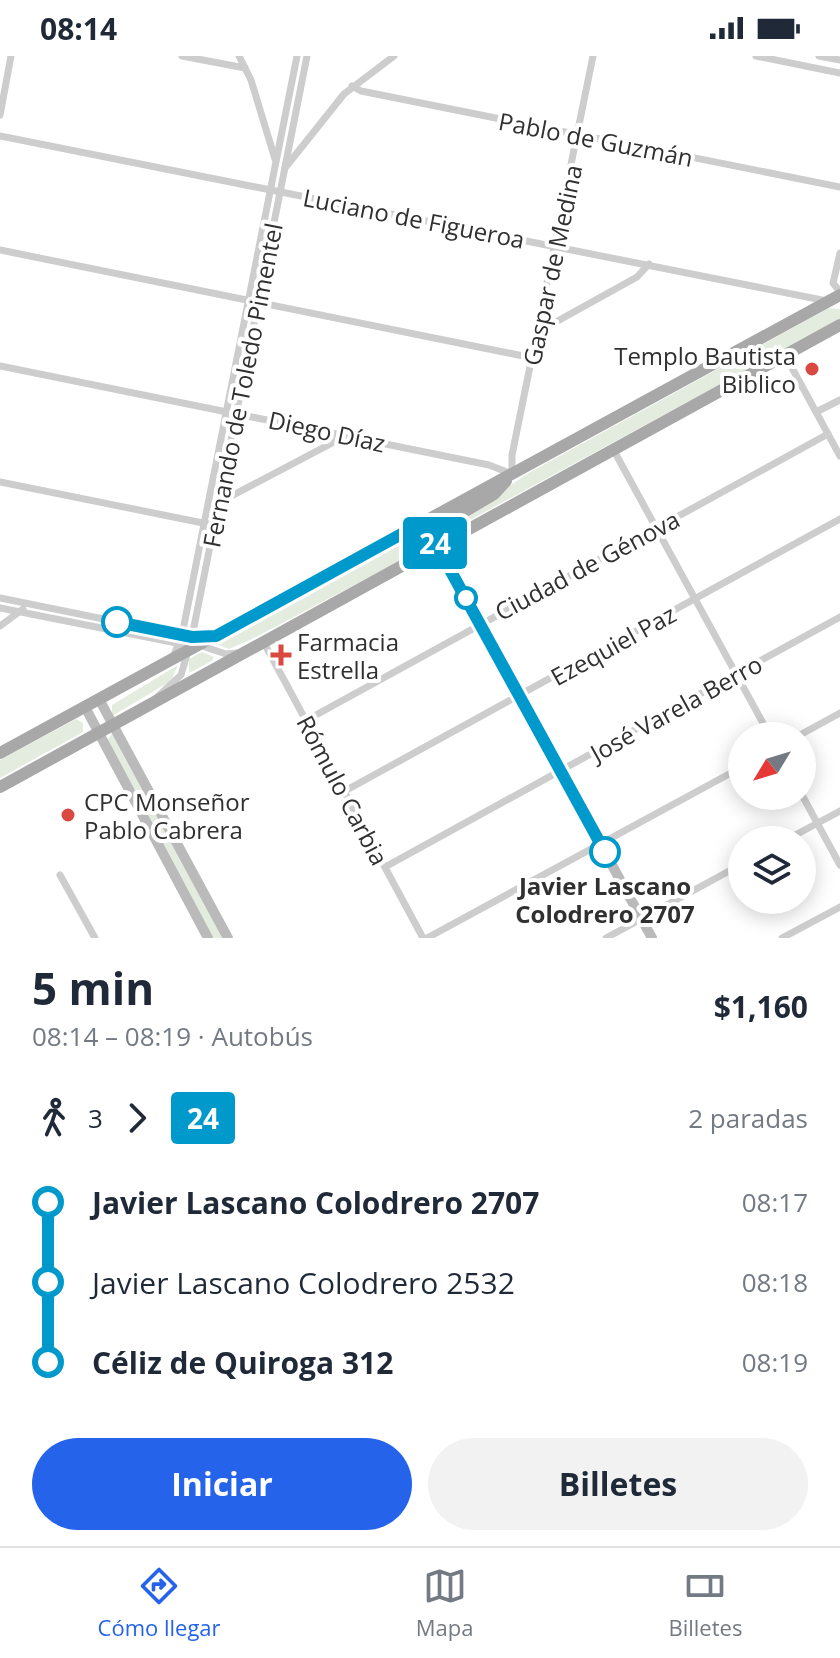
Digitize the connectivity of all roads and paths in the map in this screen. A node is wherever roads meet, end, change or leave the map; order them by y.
1 (11, 56) edge
2 (182, 56) edge
3 (239, 56) edge
4 (297, 56) edge
5 (307, 56) edge
6 (394, 56) edge
7 (593, 56) edge
8 (756, 56) edge
9 (819, 56) edge
10 (840, 60) edge
11 (245, 68) junction
12 (840, 73) edge
13 (352, 86) junction
14 (0, 115) edge
15 (578, 135) junction
16 (0, 136) edge
17 (275, 160) junction
18 (284, 169) junction
19 (840, 187) edge
20 (270, 189) junction
21 (280, 191) junction
22 (556, 247) junction
23 (0, 250) edge
24 (840, 253) edge
25 (649, 264) junction
26 (836, 296) edge
27 (247, 301) junction
28 (259, 303) junction
29 (840, 325) edge
30 (540, 326) junction
31 (785, 355) junction
32 (533, 358) junction
33 (0, 366) edge
34 (840, 400) edge
35 (227, 410) junction
36 (238, 412) junction
37 (816, 412) junction
38 (342, 433) junction
39 (828, 434) junction
40 (613, 449) junction
41 (840, 456) edge
42 (512, 474) junction
43 (0, 482) edge
44 (220, 502) junction
45 (840, 519) edge
46 (204, 523) junction
47 (215, 525) junction
48 (656, 528) junction
49 (407, 531) junction
50 (437, 546) junction
51 (0, 598) edge
52 (695, 599) junction
53 (0, 608) edge
54 (23, 608) junction
55 (840, 617) edge
56 (479, 624) junction
57 (0, 626) edge
58 (263, 641) junction
59 (188, 643) junction
60 (243, 652) junction
61 (737, 675) junction
62 (520, 696) junction
63 (99, 699) junction
64 (154, 701) junction
65 (85, 707) junction
66 (840, 713) edge
67 (305, 721) junction
68 (762, 722) edge
69 (112, 725) junction
70 (816, 726) edge
71 (98, 733) junction
72 (0, 753) edge
73 (560, 771) junction
74 (728, 775) edge
75 (0, 787) edge
76 (343, 792) junction
77 (810, 810) edge
78 (840, 811) edge
79 (817, 823) junction
80 (812, 826) edge
81 (601, 844) junction
82 (840, 865) edge
83 (385, 867) junction
84 (728, 872) edge
85 (60, 875) dead end
86 (840, 907) edge
87 (641, 919) junction
88 (95, 938) edge
89 (208, 938) edge
90 (228, 938) edge
91 (425, 938) edge
92 (606, 938) edge
93 (652, 938) edge
94 (782, 938) edge

1 - 14 street
2 - 11 street
3 - 11 street
4 - 17 street, Fernando de Toledo Pimentel
5 - 18 street, Fernando de Toledo Pimentel
6 - 13 street
7 - 15 street, Gaspar de Medina
8 - 12 street
9 - 10 street
11 - 17 street
13 - 15 street, Pablo de Guzmán
13 - 18 street
15 - 19 street, Pablo de Guzmán
15 - 22 street, Gaspar de Medina
16 - 20 street, Luciano de Figueroa
17 - 20 street, Fernando de Toledo Pimentel
18 - 21 street, Fernando de Toledo Pimentel
20 - 21 street, Luciano de Figueroa
20 - 27 street, Fernando de Toledo Pimentel
21 - 22 street, Luciano de Figueroa
21 - 28 street, Fernando de Toledo Pimentel
22 - 25 street, Luciano de Figueroa
22 - 30 street, Gaspar de Medina
23 - 27 street
24 - 26 street
25 - 26 street, Luciano de Figueroa
25 - 30 street
26 - 42 main road
27 - 28 street
27 - 35 street, Fernando de Toledo Pimentel
28 - 32 street
28 - 36 street, Fernando de Toledo Pimentel
29 - 31 main road
30 - 32 street, Gaspar de Medina
31 - 37 street
31 - 40 main road
32 - 42 street, Gaspar de Medina
33 - 35 street, Diego Díaz
34 - 37 street
35 - 36 street, Diego Díaz
35 - 46 street, Fernando de Toledo Pimentel
36 - 38 street, Diego Díaz
36 - 44 street, Fernando de Toledo Pimentel
37 - 39 street
38 - 42 street, Diego Díaz
38 - 44 street
39 - 41 street
39 - 48 street, Ciudad de Génova
40 - 48 street
40 - 50 main road
42 - 49 main road
42 - 50 main road
43 - 46 street
44 - 47 street, Fernando de Toledo Pimentel
45 - 52 street, Ezequiel Paz
46 - 47 street
46 - 59 street, Fernando de Toledo Pimentel
47 - 59 street, Fernando de Toledo Pimentel
48 - 52 street
48 - 56 street, Ciudad de Génova
49 - 50 main road
49 - 59 main road
50 - 56 main road
50 - 58 main road
51 - 54 street
52 - 61 street
52 - 62 street, Ezequiel Paz
53 - 54 street
54 - 57 street
54 - 59 street
55 - 61 street, José Varela Berro
56 - 62 main road
56 - 67 street, Ciudad de Génova
58 - 60 main road
58 - 67 street, Rómulo Carbia
59 - 60 street
59 - 63 main road
59 - 64 street, Fernando de Toledo Pimentel
60 - 64 main road
61 - 68 street
61 - 73 street, José Varela Berro
62 - 73 main road
62 - 76 street, Ezequiel Paz
63 - 65 main road
63 - 69 main road
64 - 69 main road
65 - 71 main road
65 - 72 main road
66 - 70 street
67 - 76 street, Rómulo Carbia
69 - 71 main road
69 - 90 main road
71 - 75 main road
71 - 89 main road
73 - 81 main road
73 - 83 street, José Varela Berro
74 - 81 street
76 - 83 street, Rómulo Carbia
77 - 79 street
78 - 79 street
79 - 80 street
79 - 82 street
81 - 87 main road
81 - 91 street
83 - 91 street, Rómulo Carbia
84 - 87 street
85 - 88 street
86 - 94 street
87 - 92 street
87 - 93 main road

